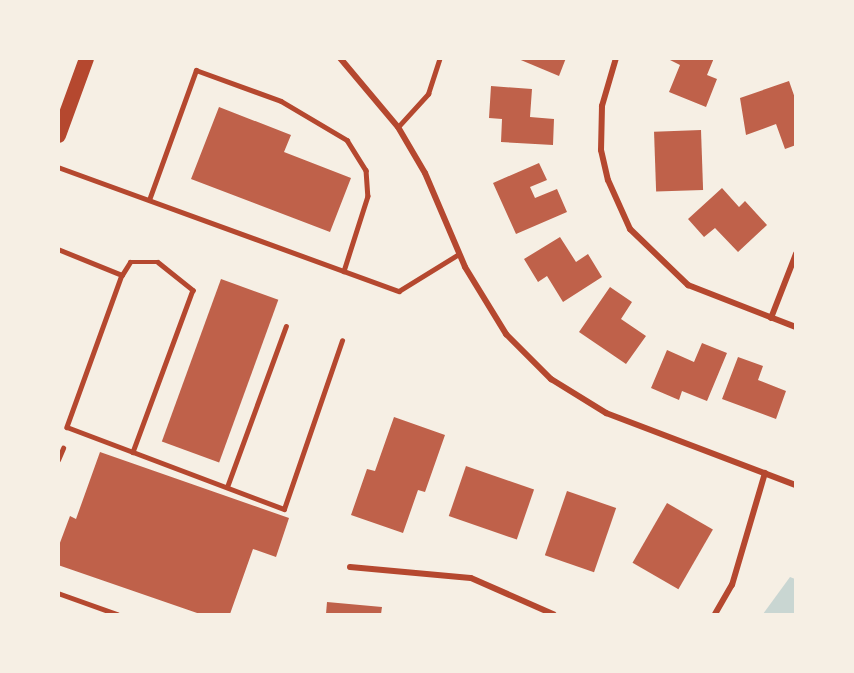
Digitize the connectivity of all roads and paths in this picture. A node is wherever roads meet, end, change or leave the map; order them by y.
1 (86, 58) edge
2 (340, 58) edge
3 (440, 58) edge
4 (616, 58) edge
5 (398, 127) junction
6 (58, 135) edge
7 (58, 167) edge
8 (149, 200) junction
9 (58, 249) edge
10 (459, 254) junction
11 (795, 254) edge
12 (344, 271) junction
13 (122, 275) junction
14 (771, 318) junction
15 (286, 326) dead end
16 (795, 327) edge
17 (342, 341) dead end
18 (63, 448) dead end
19 (133, 452) junction
20 (58, 460) edge
21 (765, 473) junction
22 (795, 485) edge
23 (227, 487) junction
24 (350, 567) dead end
25 (58, 593) edge
26 (117, 615) edge
27 (553, 615) edge
28 (715, 615) edge

1 - 6 main road
2 - 5 street
3 - 5 lane
4 - 14 street
5 - 10 street
7 - 8 lane
8 - 12 lane
8 - 12 lane
9 - 13 lane
10 - 12 lane
10 - 21 street
11 - 14 street
13 - 19 lane
13 - 19 lane
14 - 16 street
15 - 23 lane
17 - 23 lane
18 - 20 lane
19 - 23 lane
21 - 22 street
21 - 28 street
24 - 27 street
25 - 26 lane

